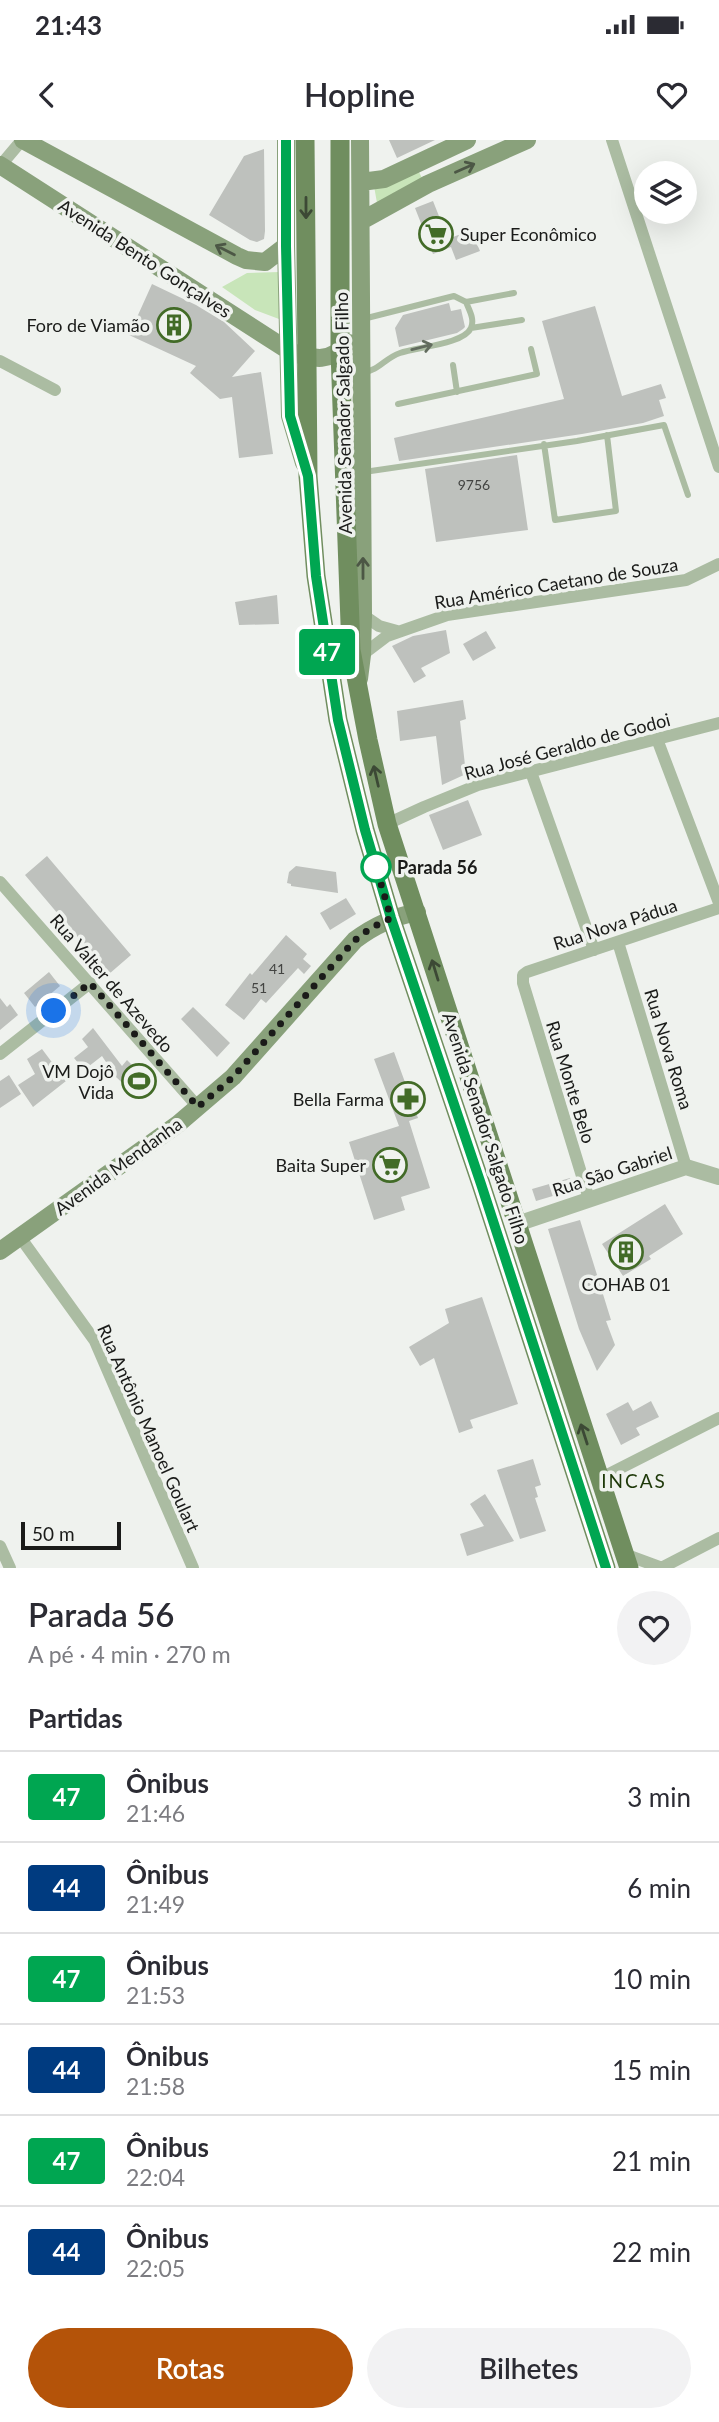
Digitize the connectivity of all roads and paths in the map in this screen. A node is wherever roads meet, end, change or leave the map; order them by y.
1 (23, 140) edge
2 (286, 140) edge
3 (305, 140) edge
4 (340, 140) edge
5 (360, 140) edge
6 (467, 140) edge
7 (527, 140) edge
8 (612, 140) edge
9 (419, 164) junction
10 (0, 166) edge
11 (361, 182) junction
12 (428, 184) junction
13 (361, 221) junction
14 (286, 246) junction
15 (514, 293) dead end
16 (466, 302) junction
17 (522, 320) dead end
18 (361, 323) junction
19 (471, 328) junction
20 (266, 335) junction
21 (531, 349) dead end
22 (340, 352) junction
23 (298, 354) junction
24 (0, 360) edge
25 (453, 365) dead end
26 (360, 373) junction
27 (289, 376) junction
28 (55, 390) dead end
29 (457, 392) junction
30 (398, 404) dead end
31 (607, 435) junction
32 (544, 444) junction
33 (719, 467) edge
34 (362, 473) junction
35 (308, 476) junction
36 (688, 495) dead end
37 (719, 565) edge
38 (363, 615) junction
39 (397, 632) junction
40 (362, 655) junction
41 (358, 685) junction
42 (719, 723) edge
43 (657, 739) junction
44 (531, 772) junction
45 (387, 824) junction
46 (0, 882) edge
47 (719, 906) edge
48 (417, 912) junction
49 (391, 918) junction
50 (618, 942) junction
51 (594, 950) junction
52 (523, 975) joint
53 (90, 983) junction
54 (0, 1054) edge
55 (198, 1107) junction
56 (686, 1167) junction
57 (719, 1177) edge
58 (589, 1199) junction
59 (517, 1224) junction
60 (20, 1237) junction
61 (0, 1251) edge
62 (719, 1418) edge
63 (598, 1479) junction
64 (719, 1538) edge
65 (0, 1546) edge
66 (627, 1561) edge
67 (10, 1568) edge
68 (193, 1568) edge
69 (606, 1568) edge
70 (662, 1568) edge

1 - 10 street
14 -> 1 main road
2 - 14 main road, Avenida Senador Salgado Filho
3 -> 23 main road, Avenida Senador Salgado Filho
4 - 22 main road, Avenida Senador Salgado Filho
5 - 11 main road, Avenida Senador Salgado Filho
6 - 9 main road
12 -> 7 main road
8 - 33 street
9 - 11 main road
9 - 12 main road
10 - 20 main road, Avenida Bento Gonçalves
11 - 13 main road, Avenida Senador Salgado Filho
12 - 13 main road
13 - 18 main road, Avenida Senador Salgado Filho
14 - 23 main road, Avenida Senador Salgado Filho
15 - 16 lane
16 - 18 lane
16 - 19 lane
17 - 19 lane
18 - 22 main road
18 - 26 main road, Avenida Senador Salgado Filho
26 -> 19 lane
20 - 23 main road, Avenida Bento Gonçalves
20 - 27 main road
21 - 29 lane
22 - 23 main road
22 - 41 main road, Avenida Senador Salgado Filho
23 - 27 main road, Avenida Senador Salgado Filho
23 - 35 main road, Avenida Senador Salgado Filho
24 - 28 street
25 - 29 lane
26 - 34 main road, Avenida Senador Salgado Filho
27 - 35 main road, Avenida Senador Salgado Filho
29 - 30 lane
31 - 32 lane
31 - 32 lane
31 - 36 lane
32 - 34 lane
38 -> 34 main road, Avenida Senador Salgado Filho
35 - 49 main road, Avenida Senador Salgado Filho
37 - 39 street, Rua Américo Caetano de Souza
38 - 39 street
38 - 40 main road, Avenida Senador Salgado Filho
39 - 40 street, Rua Américo Caetano de Souza
40 - 41 main road, Avenida Senador Salgado Filho
45 -> 41 main road, Avenida Senador Salgado Filho
42 - 43 street, Rua José Geraldo de Godoi
43 - 44 street, Rua José Geraldo de Godoi
43 - 47 street
44 - 45 street, Rua José Geraldo de Godoi
44 - 51 street
45 - 48 main road, Avenida Senador Salgado Filho
46 - 53 street, Rua Valter de Azevedo
47 - 50 street, Rua Nova Pádua
48 - 49 main road, Avenida Mendanha
59 -> 48 main road, Avenida Senador Salgado Filho
49 - 55 main road, Avenida Mendanha
49 - 69 main road, Avenida Senador Salgado Filho
50 - 51 street, Rua Nova Pádua
50 - 56 street, Rua Nova Roma
51 - 52 street, Rua Nova Pádua
52 - 58 street, Rua Monte Belo
53 - 54 street
53 - 55 street, Rua Valter de Azevedo
55 - 60 main road, Avenida Mendanha
56 - 57 street, Rua São Gabriel
56 - 58 street, Rua São Gabriel
58 - 59 street, Rua São Gabriel
63 -> 59 main road, Avenida Senador Salgado Filho
60 - 61 main road, Avenida Mendanha
60 - 68 street, Rua Antônio Manoel Goulart
62 - 63 street
63 - 66 main road, Avenida Senador Salgado Filho
64 - 70 street
65 - 67 street
66 - 70 street

